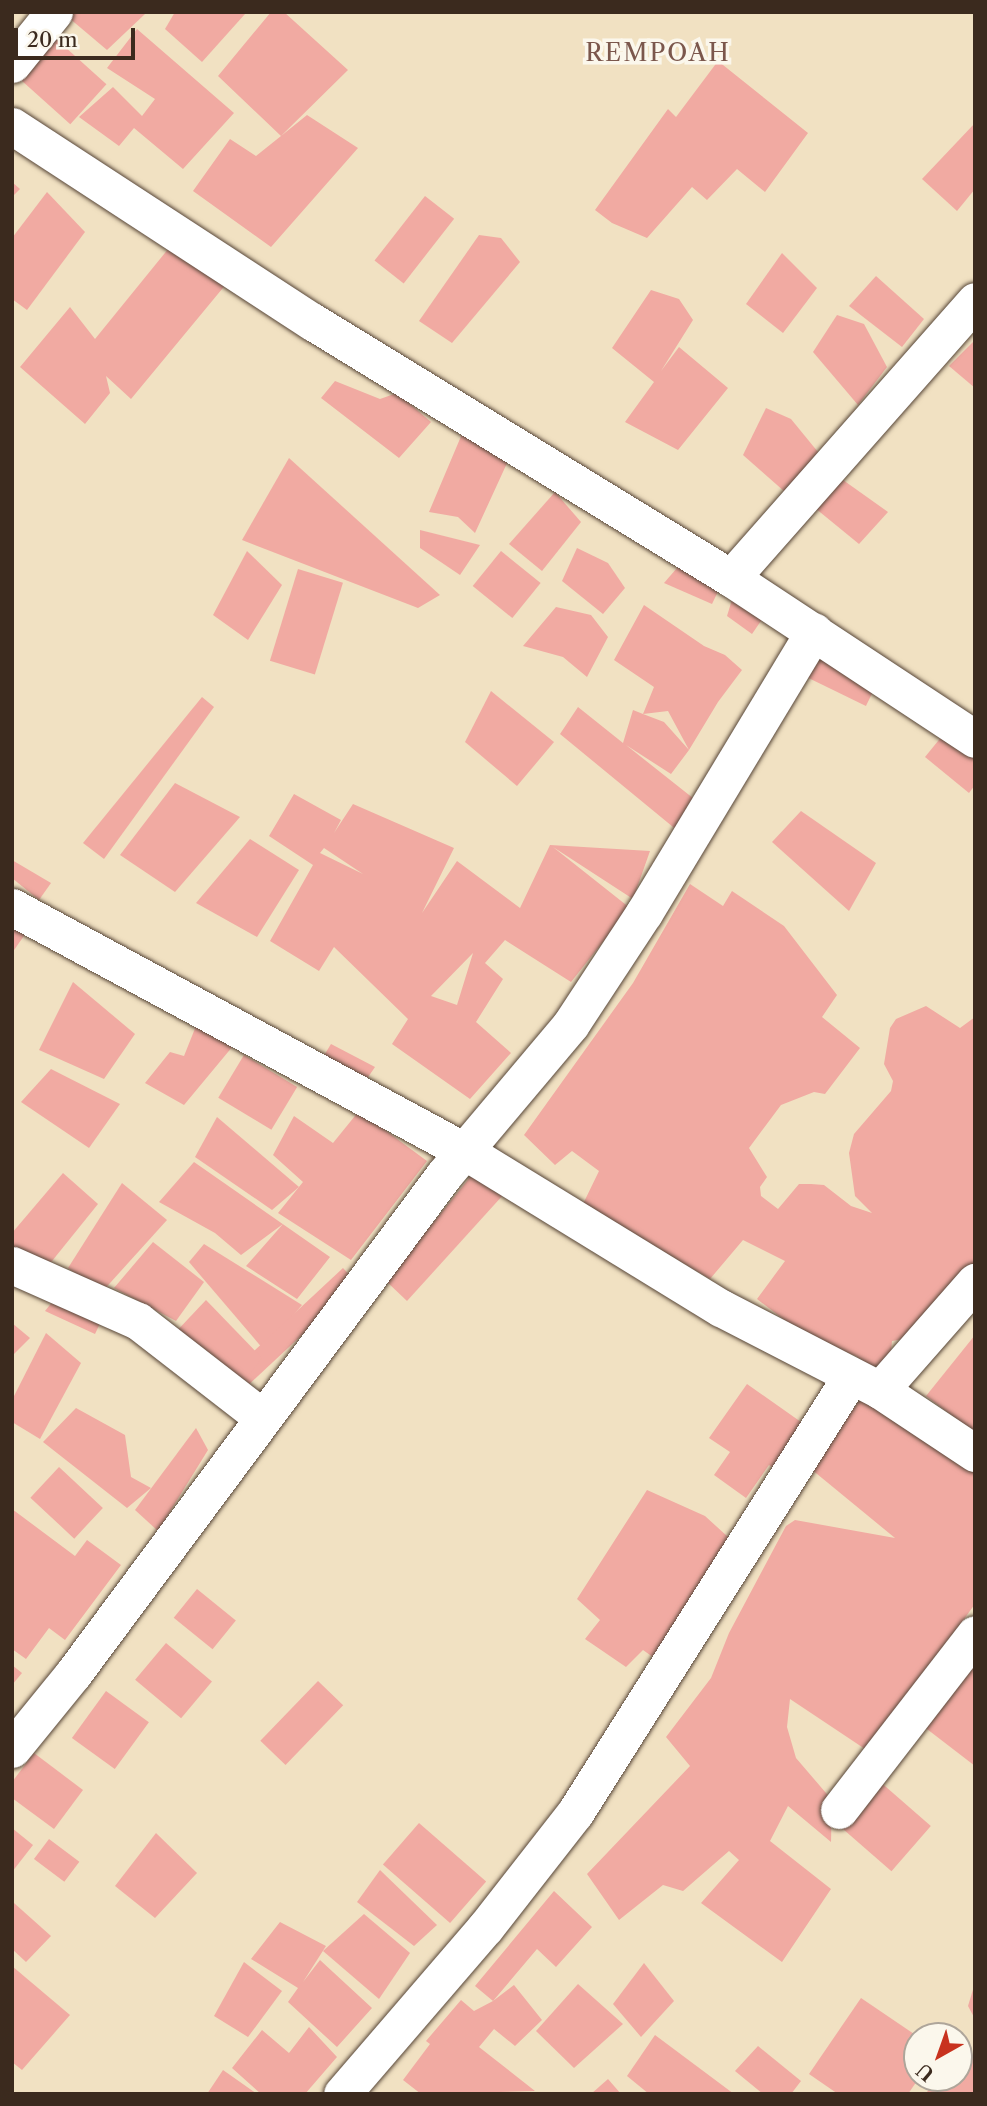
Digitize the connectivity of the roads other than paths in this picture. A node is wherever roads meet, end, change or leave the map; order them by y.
1 (54, 12) edge
2 (12, 64) edge
3 (12, 126) edge
4 (975, 301) edge
5 (731, 578) junction
6 (814, 631) junction
7 (975, 739) edge
8 (12, 906) edge
9 (466, 1152) junction
10 (12, 1265) edge
11 (975, 1282) edge
12 (865, 1383) junction
13 (263, 1418) junction
14 (975, 1453) edge
15 (975, 1634) edge
16 (12, 1749) edge
17 (839, 1810) dead end
18 (342, 2094) edge

1 - 2 street
3 - 5 street
4 - 5 street
5 - 6 street
6 - 7 street
6 - 9 street
8 - 9 street
9 - 12 street
9 - 13 street
10 - 13 street
11 - 12 street
12 - 14 street
12 - 18 street
13 - 16 street
15 - 17 street

